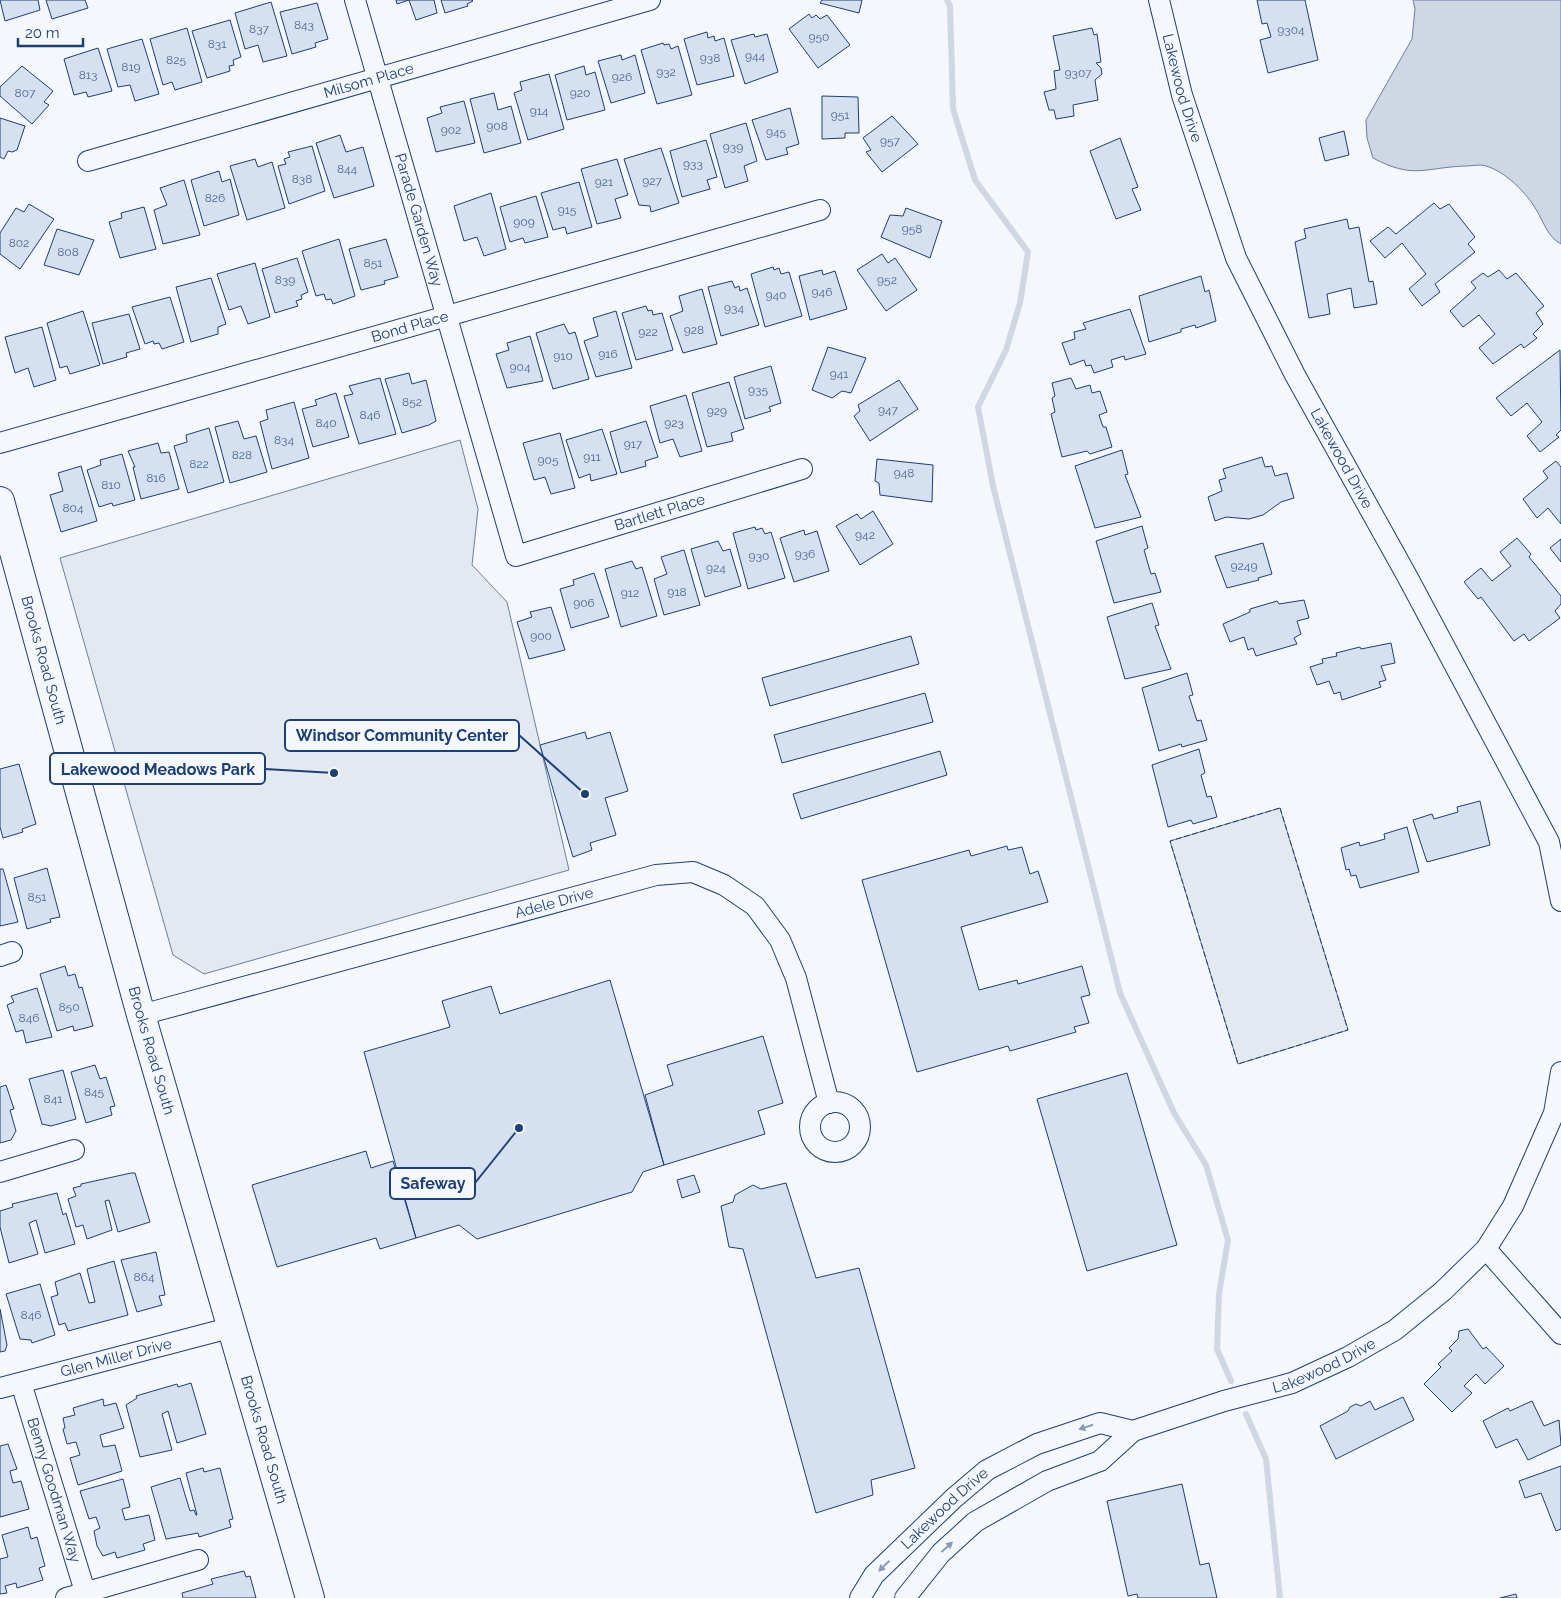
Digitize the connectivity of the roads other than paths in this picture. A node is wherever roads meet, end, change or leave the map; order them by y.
1 (355, 0) edge
2 (650, 0) edge
3 (1159, 0) edge
4 (378, 78) junction
5 (88, 161) dead end
6 (820, 210) dead end
7 (447, 316) junction
8 (0, 443) edge
9 (802, 469) dead end
10 (0, 502) edge
11 (4, 532) edge
12 (516, 556) joint
13 (1561, 901) edge
14 (141, 1015) junction
15 (1561, 1072) edge
16 (830, 1103) dead end
17 (74, 1150) dead end
18 (0, 1172) edge
19 (1486, 1249) junction
20 (233, 1328) junction
21 (1561, 1334) edge
22 (21, 1383) junction
23 (0, 1388) edge
24 (1133, 1432) junction
25 (198, 1560) dead end
26 (86, 1595) edge
27 (66, 1598) edge
28 (310, 1598) edge
29 (860, 1598) edge
30 (905, 1598) edge

1 - 4 street, Parade Garden Way
2 - 4 street, Milsom Place
3 - 13 street, Lakewood Drive
4 - 5 street, Milsom Place
4 - 7 street, Parade Garden Way
6 - 7 street, Bond Place
7 - 8 street, Bond Place
7 - 12 street, Parade Garden Way
9 - 12 street, Bartlett Place
10 - 11 street, Brooks Road South
11 - 14 street, Brooks Road South
14 - 16 street, Adele Drive
14 - 20 street, Brooks Road South
15 - 19 street, Lakewood Drive
17 - 18 street
19 - 21 street
19 - 24 street, Lakewood Drive
20 - 22 street, Glen Miller Drive
20 - 28 street, Brooks Road South
22 - 23 street, Glen Miller Drive
22 - 26 street, Benny Goodman Way
24 -> 29 street, Lakewood Drive
30 -> 24 street, Lakewood Drive
25 - 26 street
26 - 27 street

